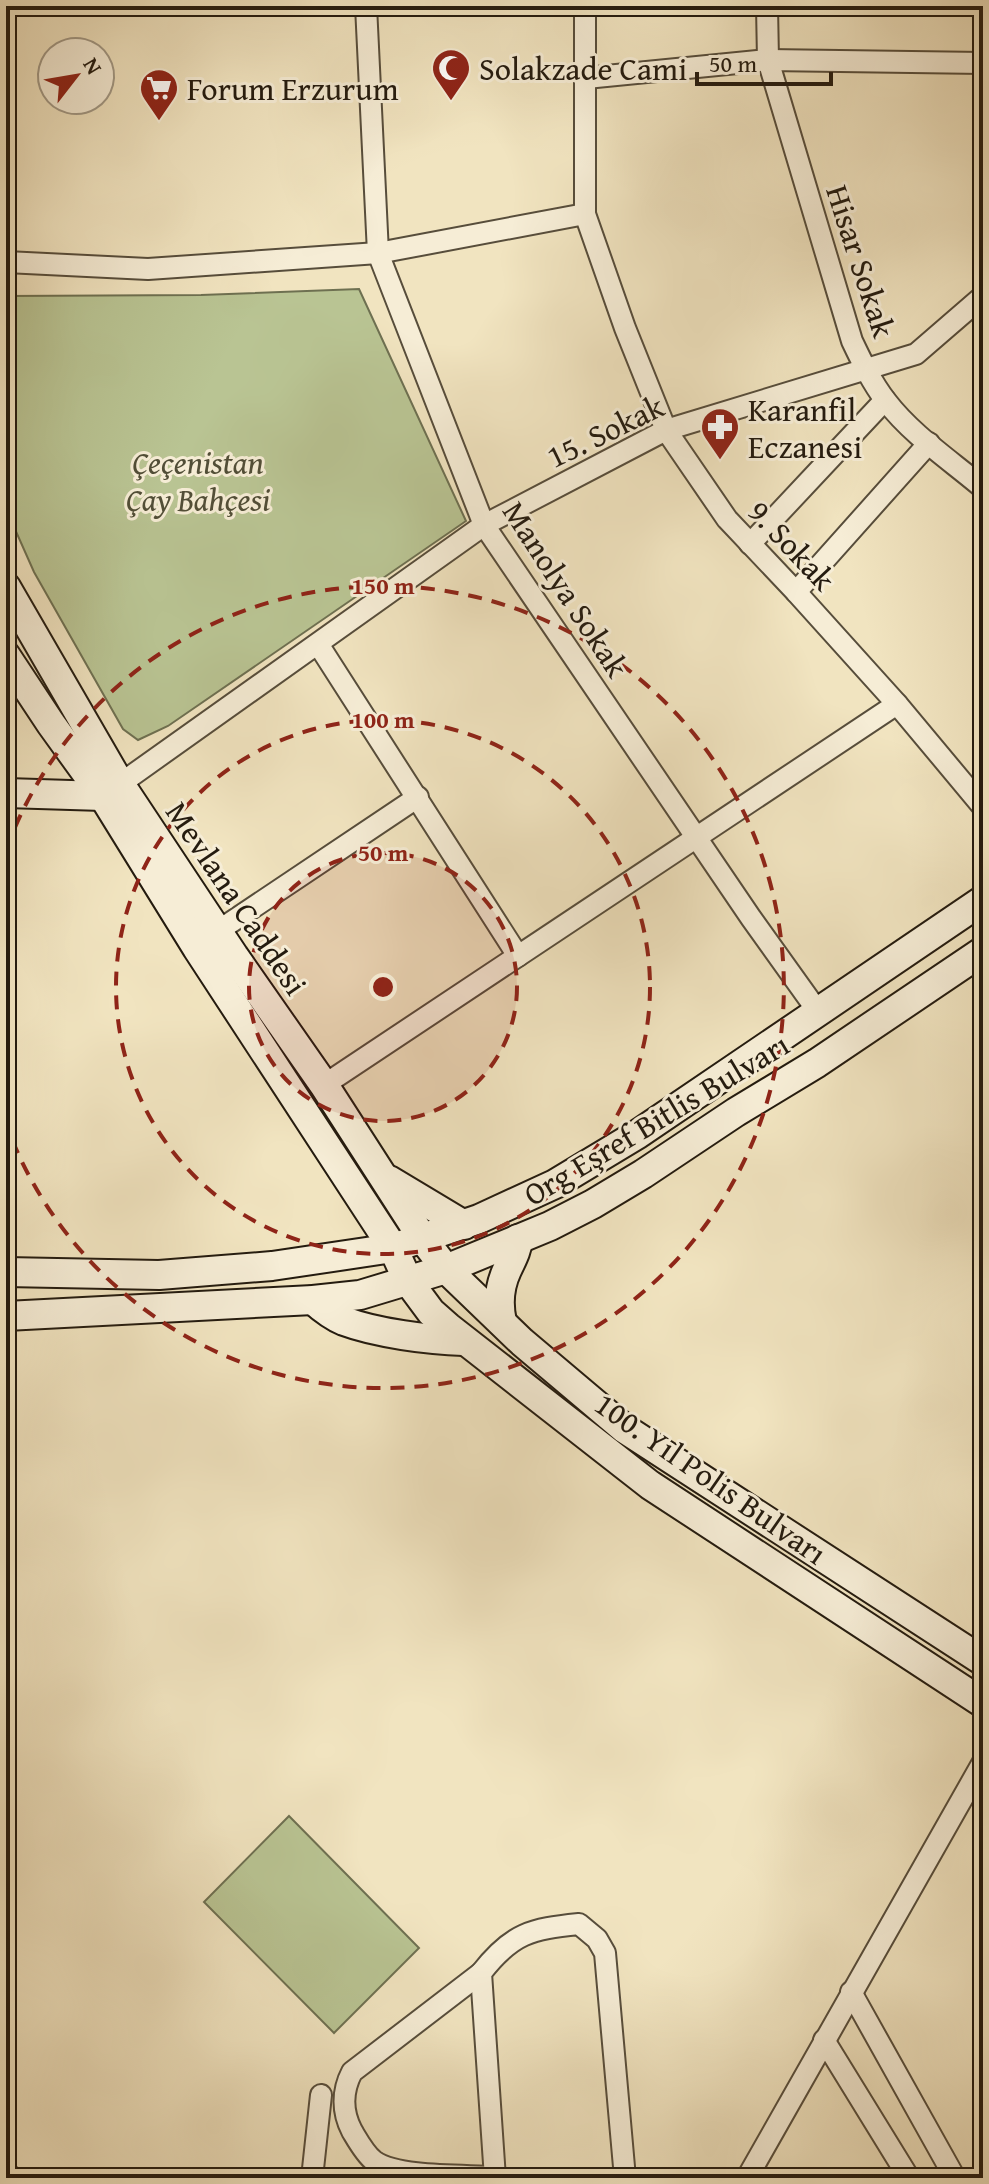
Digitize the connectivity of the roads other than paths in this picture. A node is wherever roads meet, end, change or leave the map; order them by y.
1 (366, 6) edge
2 (585, 6) edge
3 (767, 6) edge
4 (768, 60) junction
5 (983, 63) edge
6 (586, 78) junction
7 (585, 214) junction
8 (378, 253) junction
9 (6, 262) edge
10 (983, 296) edge
11 (865, 369) junction
12 (885, 400) junction
13 (666, 430) junction
14 (929, 443) junction
15 (983, 488) edge
16 (484, 525) junction
17 (750, 544) junction
18 (6, 587) edge
19 (796, 592) junction
20 (318, 644) junction
21 (6, 656) edge
22 (897, 704) junction
23 (112, 790) junction
24 (6, 793) edge
25 (418, 797) junction
26 (983, 807) edge
27 (697, 839) junction
28 (983, 900) edge
29 (218, 931) junction
30 (983, 951) edge
31 (518, 956) junction
32 (819, 1013) junction
33 (324, 1085) junction
34 (383, 1177) junction
35 (357, 1193) junction
36 (464, 1225) junction
37 (423, 1239) junction
38 (518, 1239) junction
39 (393, 1248) junction
40 (339, 1256) junction
41 (446, 1269) junction
42 (6, 1272) edge
43 (408, 1281) junction
44 (313, 1300) junction
45 (6, 1316) edge
46 (502, 1322) junction
47 (463, 1341) junction
48 (983, 1661) edge
49 (983, 1703) edge
50 (983, 1762) edge
51 (481, 1973) junction
52 (851, 1992) junction
53 (824, 2040) junction
54 (321, 2095) dead end
55 (6, 2173) edge
56 (13, 2178) edge
57 (312, 2178) edge
58 (495, 2178) edge
59 (625, 2178) edge
60 (747, 2178) edge
61 (909, 2178) edge
62 (955, 2178) edge

1 - 8 street, Manolya Sokak
2 - 6 street, 9. Sokak
3 - 4 street, Hisar Sokak
4 - 5 street
4 - 6 street
4 - 11 street, Hisar Sokak
6 - 7 street, 9. Sokak
7 - 8 street
7 - 13 street, 9. Sokak
8 - 9 street
8 - 16 street, Manolya Sokak
10 - 11 street, 15. Sokak
11 - 12 street, Hisar Sokak
11 - 13 street, 15. Sokak
12 - 14 street, Hisar Sokak
12 - 17 street
13 - 16 street, 15. Sokak
13 - 17 street, 9. Sokak
14 - 15 street, Hisar Sokak
14 - 19 street
16 - 20 street, 15. Sokak
16 - 27 street, Manolya Sokak
17 - 19 street, 9. Sokak
18 - 23 main road, Mevlana Caddesi
19 - 22 street, 9. Sokak
20 - 23 street, 15. Sokak
20 - 25 street
21 - 23 main road, Mevlana Caddesi
22 - 26 street, 9. Sokak
22 - 27 street
23 - 24 main road
23 - 29 main road, Mevlana Caddesi
23 - 35 main road, Mevlana Caddesi
25 - 29 street
25 - 31 street
27 - 31 street
27 - 32 street, Manolya Sokak
28 - 32 main road
29 - 33 main road, Mevlana Caddesi
30 - 38 main road, Org Eşref Bitlis Bulvarı
31 - 33 street
32 - 36 main road
33 - 34 main road, Mevlana Caddesi
34 - 36 main road
34 - 37 main road, Mevlana Caddesi
35 - 39 main road, Mevlana Caddesi
35 - 40 main road
36 - 37 main road
37 - 39 main road
37 - 41 main road, Mevlana Caddesi
38 - 41 main road, Org Eşref Bitlis Bulvarı
38 - 46 main road
39 - 40 main road
39 - 43 main road, 100. Yıl Polis Bulvarı
40 - 42 main road
41 - 43 main road, Org Eşref Bitlis Bulvarı
41 - 46 main road, Mevlana Caddesi
43 - 44 main road, Org Eşref Bitlis Bulvarı
43 - 47 main road, 100. Yıl Polis Bulvarı
44 - 45 main road, Org Eşref Bitlis Bulvarı
44 - 47 main road
46 - 48 main road, Mevlana Caddesi
47 - 49 main road, 100. Yıl Polis Bulvarı
50 - 52 street
51 - 58 street
51 - 58 street
51 - 59 street
52 - 53 street
52 - 62 street
53 - 60 street
53 - 61 street
54 - 57 street
55 - 56 street

